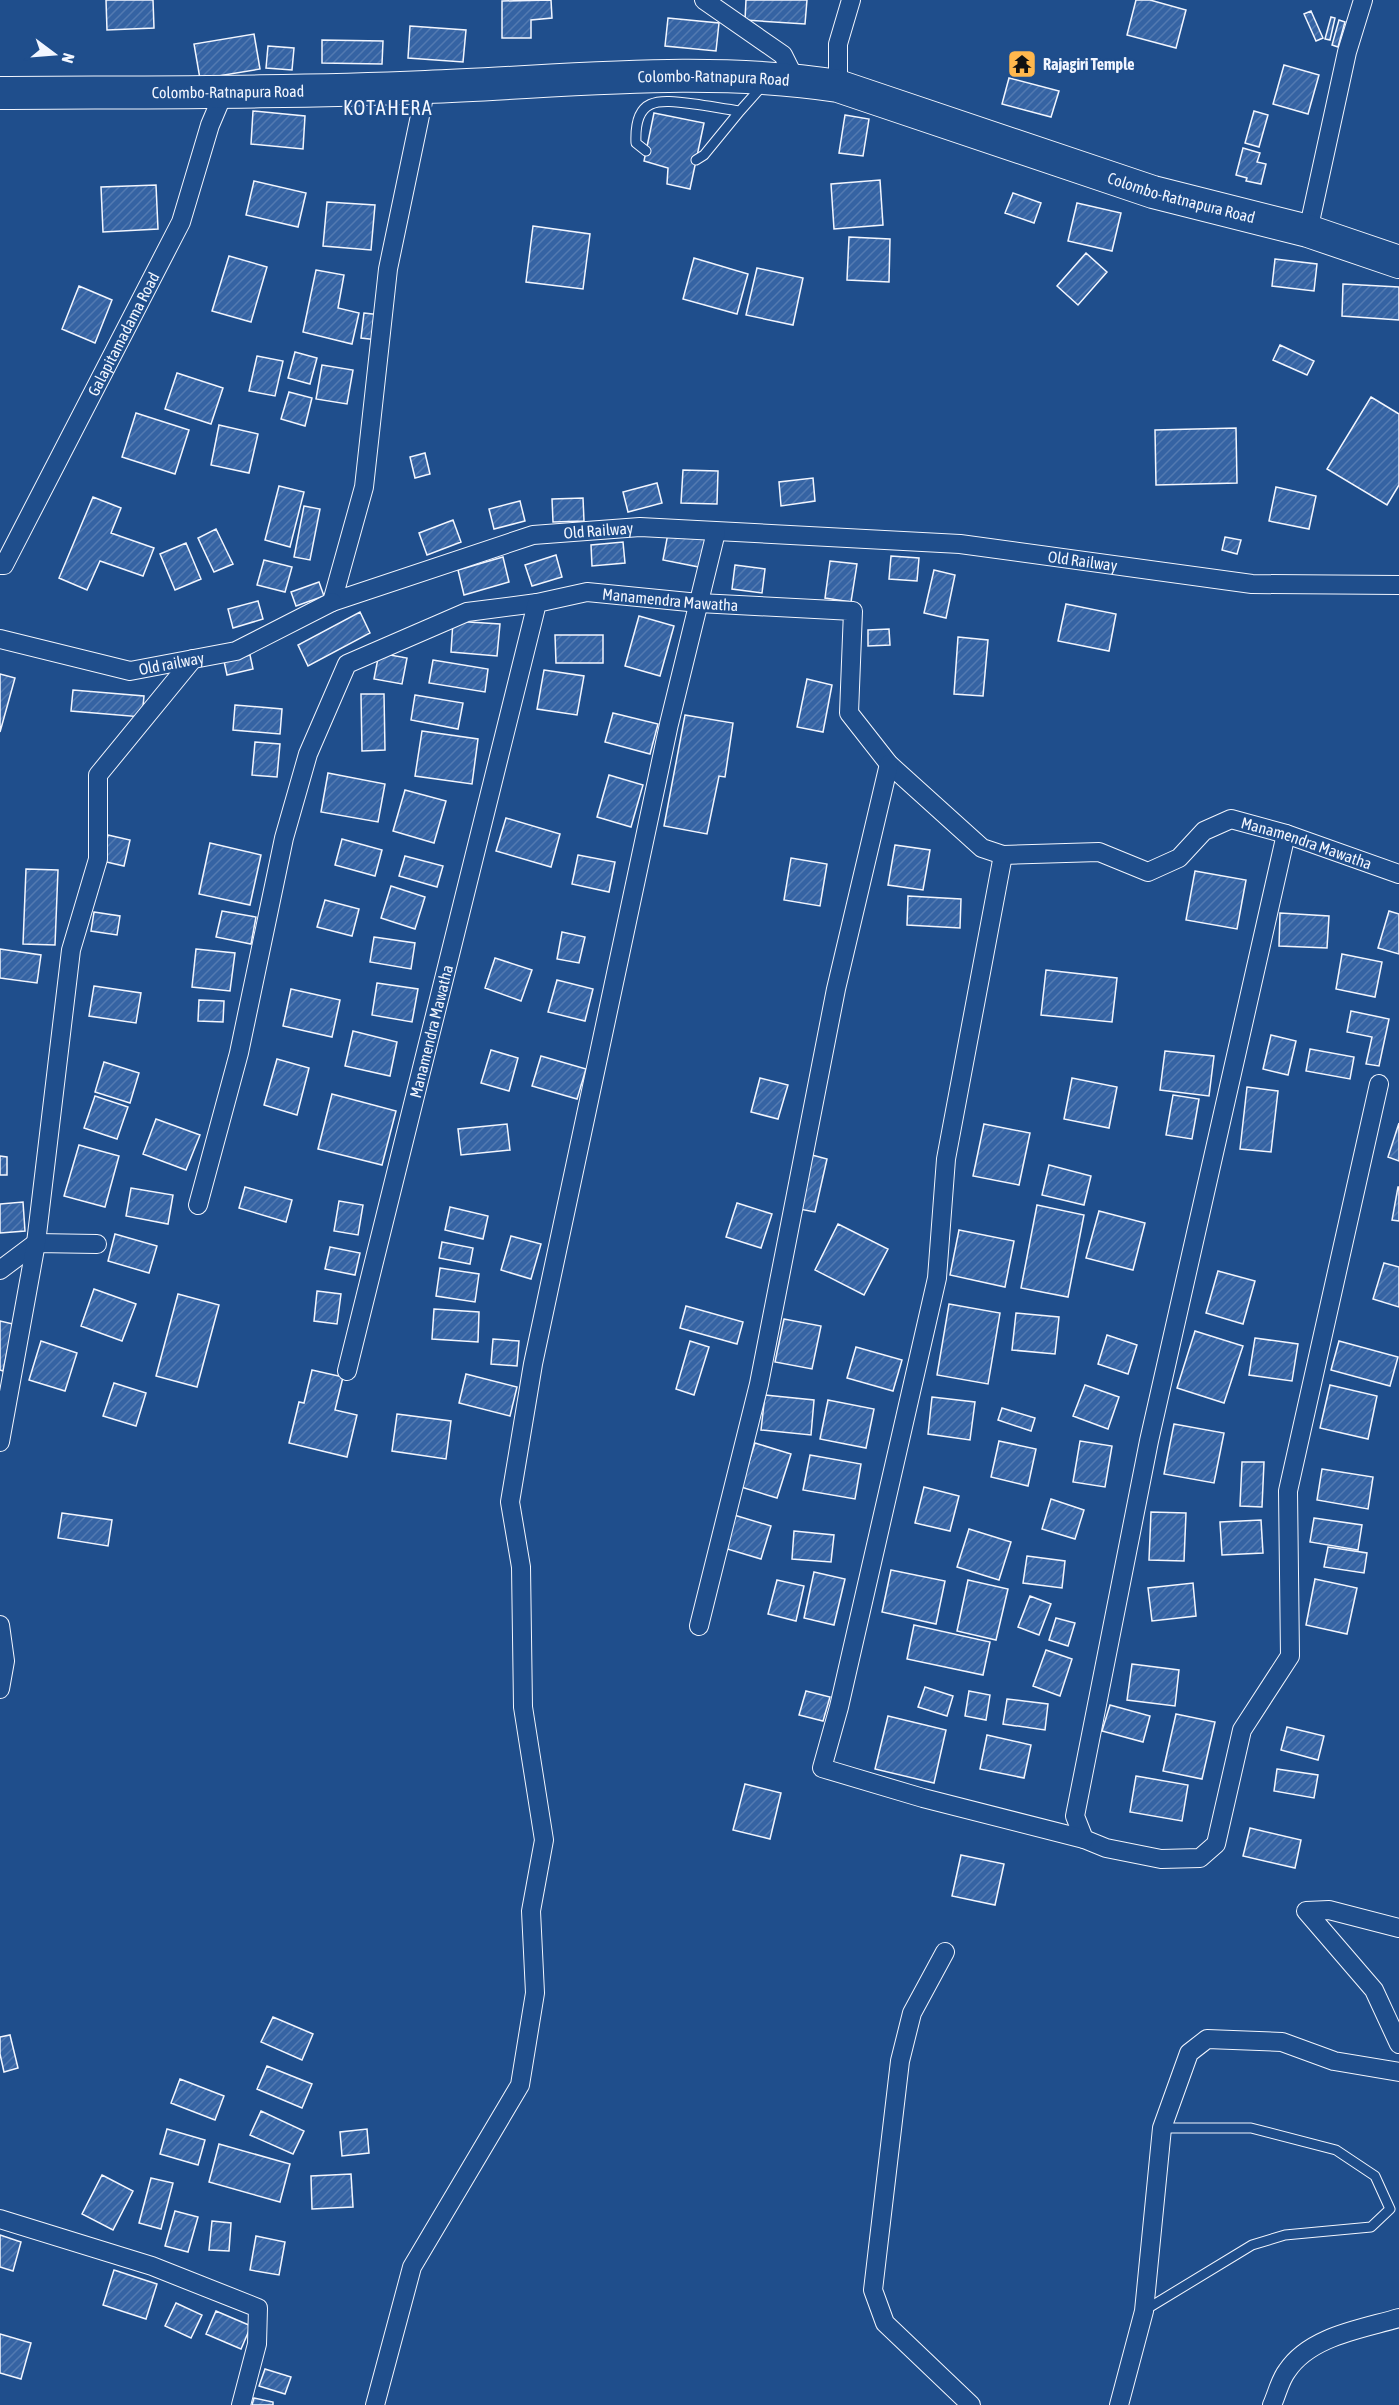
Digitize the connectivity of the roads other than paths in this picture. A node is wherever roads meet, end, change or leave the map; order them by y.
1 (704, 0) edge
2 (851, 0) edge
3 (1363, 0) edge
4 (782, 79) junction
5 (838, 86) junction
6 (426, 87) junction
7 (224, 92) junction
8 (0, 93) edge
9 (740, 111) junction
10 (646, 151) dead end
11 (696, 160) dead end
12 (1308, 231) junction
13 (1399, 262) edge
14 (716, 532) junction
15 (0, 565) edge
16 (1399, 585) edge
17 (332, 602) junction
18 (537, 603) junction
19 (699, 603) junction
20 (0, 639) edge
21 (193, 659) junction
22 (889, 764) junction
23 (1286, 834) junction
24 (1003, 855) junction
25 (1399, 874) edge
26 (1379, 1084) dead end
27 (198, 1205) dead end
28 (36, 1243) junction
29 (97, 1244) dead end
30 (0, 1269) edge
31 (347, 1371) dead end
32 (0, 1442) edge
33 (0, 1624) edge
34 (699, 1626) dead end
35 (0, 1689) edge
36 (1084, 1839) junction
37 (1399, 1928) edge
38 (945, 1953) dead end
39 (1399, 2044) edge
40 (1399, 2072) edge
41 (1162, 2128) junction
42 (0, 2218) edge
43 (1144, 2311) junction
44 (1399, 2318) edge
45 (241, 2405) edge
46 (375, 2405) edge
47 (971, 2405) edge
48 (1119, 2405) edge
49 (1272, 2405) edge

1 - 4 street
2 - 5 street
3 - 12 street
4 - 5 highway, Colombo-Ratnapura Road
4 - 6 highway, Colombo-Ratnapura Road
4 - 9 lane
5 - 12 highway, Colombo-Ratnapura Road
6 - 7 highway, Colombo-Ratnapura Road
6 - 17 street
7 - 8 highway, Colombo-Ratnapura Road
7 - 15 street, Galapitamadama Road
9 - 10 lane
9 - 11 lane
12 - 13 highway, Colombo-Ratnapura Road
14 - 16 street, Old Railway
14 - 17 street, Old Railway
14 - 19 street
17 - 21 street, Old railway
18 - 19 street, Manamendra Mawatha
18 - 27 street
18 - 31 street, Manamendra Mawatha
19 - 22 street, Manamendra Mawatha
19 - 46 street
20 - 21 street, Old railway
21 - 28 street
22 - 24 street, Manamendra Mawatha
22 - 34 street
23 - 24 street, Manamendra Mawatha
23 - 25 street, Manamendra Mawatha
23 - 36 street
24 - 36 street
26 - 36 street
28 - 29 street
28 - 30 street
28 - 32 street
33 - 35 street
37 - 39 street
38 - 47 street
40 - 41 street
41 - 43 street
41 - 43 lane
42 - 45 street
43 - 48 street
44 - 49 street

